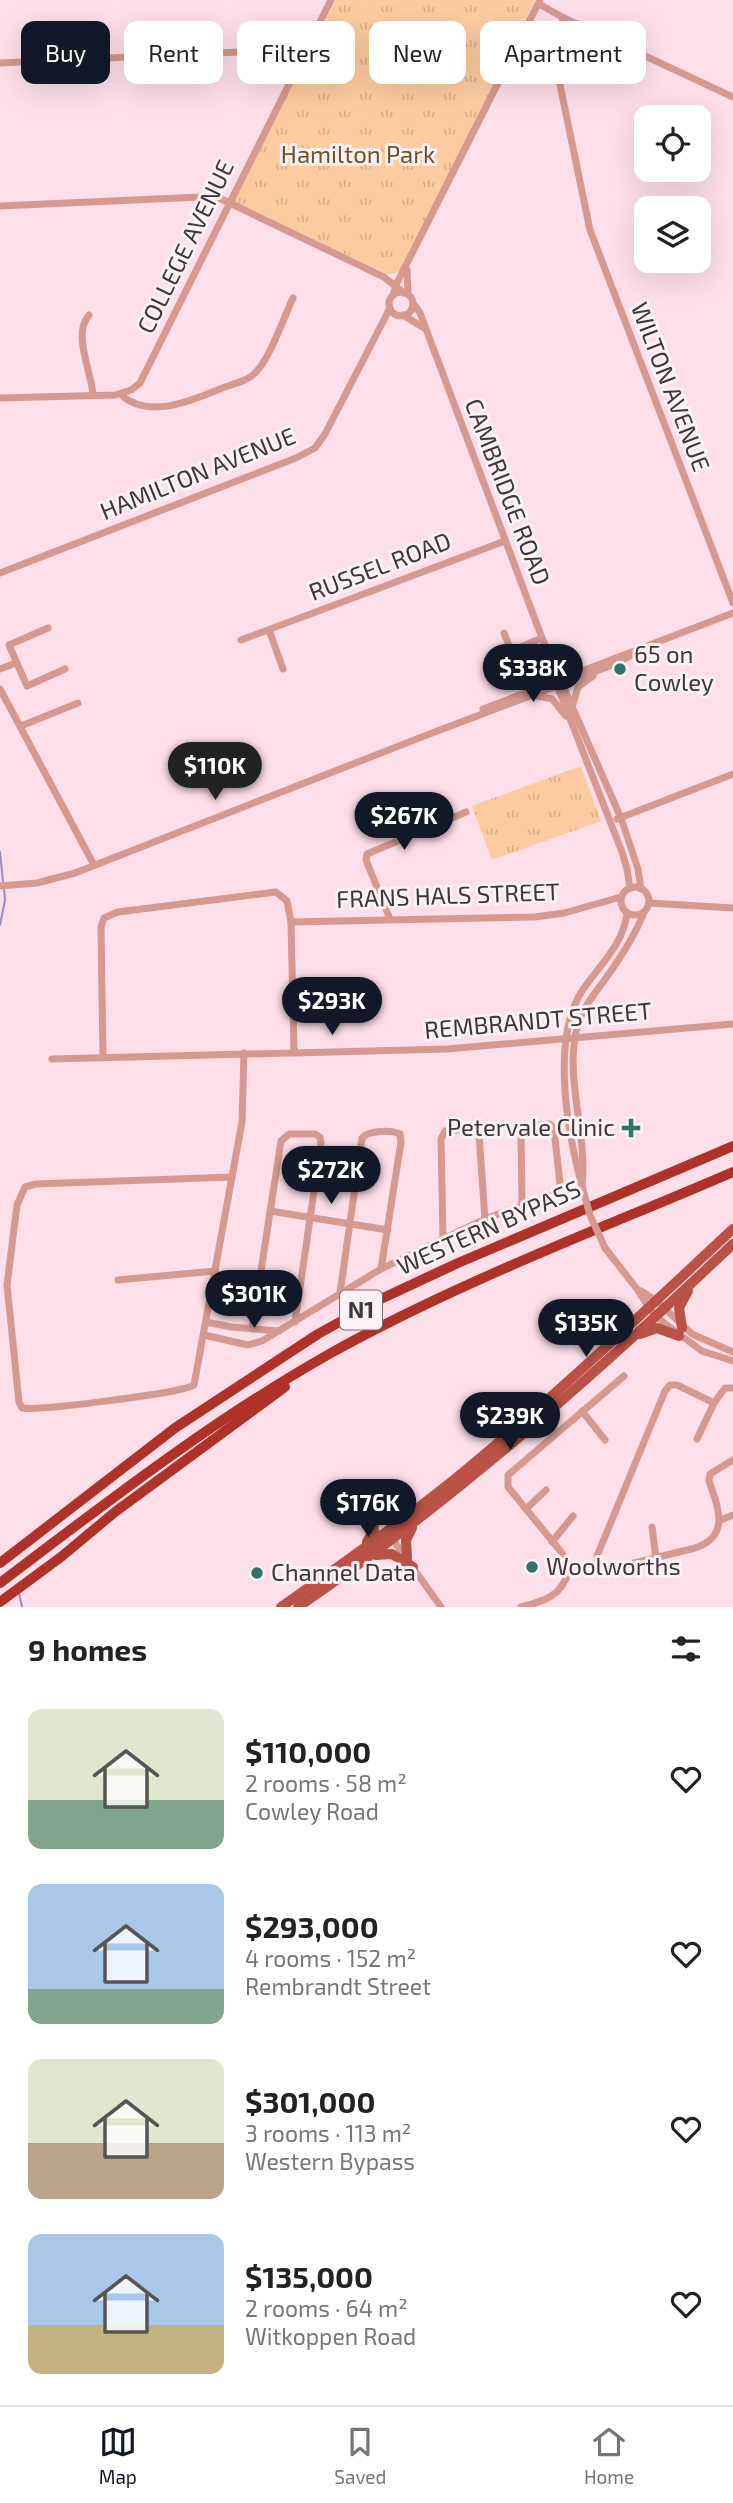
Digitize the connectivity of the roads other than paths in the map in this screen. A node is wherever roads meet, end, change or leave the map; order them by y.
1 (331, 0) edge
2 (540, 2) edge
3 (564, 19) junction
4 (320, 21) edge
5 (237, 52) edge
6 (0, 62) edge
7 (289, 84) edge
8 (733, 97) edge
9 (229, 201) junction
10 (0, 206) edge
11 (405, 269) junction
12 (381, 275) junction
13 (396, 286) junction
14 (406, 293) junction
15 (392, 297) junction
16 (293, 298) dead end
17 (413, 303) junction
18 (390, 308) junction
19 (89, 315) dead end
20 (401, 315) junction
21 (383, 323) junction
22 (425, 328) junction
23 (120, 394) junction
24 (93, 396) junction
25 (0, 398) edge
26 (505, 541) junction
27 (0, 573) edge
28 (733, 603) edge
29 (733, 612) edge
30 (48, 628) dead end
31 (269, 630) junction
32 (504, 633) dead end
33 (542, 638) junction
34 (241, 640) dead end
35 (653, 644) junction
36 (512, 651) junction
37 (16, 663) junction
38 (516, 663) dead end
39 (615, 664) junction
40 (0, 669) edge
41 (65, 669) dead end
42 (283, 669) dead end
43 (560, 682) junction
44 (0, 689) edge
45 (528, 697) junction
46 (78, 703) dead end
47 (573, 707) junction
48 (569, 719) junction
49 (21, 726) junction
50 (448, 727) junction
51 (733, 774) edge
52 (466, 812) dead end
53 (621, 818) junction
54 (610, 821) junction
55 (94, 865) junction
56 (0, 886) edge
57 (630, 888) junction
58 (641, 888) junction
59 (621, 900) junction
60 (649, 903) junction
61 (733, 908) edge
62 (644, 912) junction
63 (627, 913) junction
64 (390, 919) junction
65 (291, 922) junction
66 (733, 1024) edge
67 (575, 1038) junction
68 (564, 1039) junction
69 (294, 1051) junction
70 (244, 1054) junction
71 (103, 1057) junction
72 (52, 1059) dead end
73 (733, 1146) edge
74 (733, 1172) edge
75 (232, 1177) junction
76 (582, 1188) junction
77 (522, 1206) junction
78 (270, 1211) junction
79 (309, 1217) junction
80 (485, 1219) junction
81 (349, 1224) junction
82 (733, 1229) edge
83 (388, 1230) junction
84 (443, 1239) junction
85 (733, 1244) edge
86 (712, 1264) junction
87 (382, 1269) junction
88 (215, 1271) junction
89 (118, 1280) dead end
90 (340, 1293) junction
91 (656, 1308) junction
92 (206, 1321) junction
93 (295, 1322) junction
94 (252, 1329) junction
95 (280, 1331) junction
96 (680, 1332) junction
97 (204, 1335) junction
98 (631, 1339) junction
99 (733, 1352) edge
100 (733, 1361) edge
101 (316, 1363) junction
102 (624, 1376) dead end
103 (733, 1388) edge
104 (714, 1403) junction
105 (582, 1410) junction
106 (697, 1439) dead end
107 (605, 1440) dead end
108 (733, 1460) edge
109 (546, 1490) dead end
110 (424, 1503) junction
111 (526, 1509) junction
112 (733, 1515) edge
113 (573, 1516) dead end
114 (422, 1518) junction
115 (720, 1520) junction
116 (652, 1527) dead end
117 (389, 1535) junction
118 (25, 1540) junction
119 (552, 1542) junction
120 (0, 1555) edge
121 (352, 1557) junction
122 (656, 1558) junction
123 (410, 1562) junction
124 (0, 1563) edge
125 (362, 1563) junction
126 (0, 1583) edge
127 (0, 1602) edge
128 (281, 1607) edge
129 (298, 1607) edge
130 (441, 1607) edge
131 (521, 1607) edge

1 - 4 street, COLLEGE AVENUE
2 - 3 street
2 - 11 street
3 - 8 street
3 - 28 street, WILTON AVENUE
5 - 6 street
7 - 9 street, COLLEGE AVENUE
9 - 10 street
9 - 12 street
9 - 23 street, COLLEGE AVENUE
11 - 12 street
11 - 13 street
11 - 14 street
12 - 13 street
12 - 15 street
13 - 14 street
13 - 15 street
14 - 15 street
14 - 17 street
15 - 18 street
16 - 23 street
17 - 20 street
17 - 22 street, CAMBRIDGE ROAD
18 - 20 street
18 - 21 street, HAMILTON AVENUE
19 - 24 street
20 - 21 street
20 - 22 street
21 - 27 street, HAMILTON AVENUE
22 - 26 street, CAMBRIDGE ROAD
23 - 24 street
24 - 25 street
26 - 31 street, RUSSEL ROAD
26 - 33 street, CAMBRIDGE ROAD
29 - 35 street
30 - 37 street
31 - 34 street, RUSSEL ROAD
31 - 42 street
32 - 36 street
33 - 36 street
33 - 43 street, CAMBRIDGE ROAD
35 - 39 street
35 - 43 street
36 - 38 street
37 - 40 street
37 - 41 street
39 - 43 street
39 - 47 street
43 - 45 street
43 - 47 street, CAMBRIDGE ROAD
43 - 48 street, CAMBRIDGE ROAD
43 - 50 street
44 - 49 street
45 - 48 street
45 - 50 street
46 - 49 street
47 - 53 street, CAMBRIDGE ROAD
48 - 54 street, CAMBRIDGE ROAD
49 - 55 street
50 - 55 street
51 - 53 street
52 - 64 street
53 - 54 street
53 - 58 street, CAMBRIDGE ROAD
54 - 57 street, CAMBRIDGE ROAD
55 - 56 street
57 - 58 street
57 - 59 street
58 - 60 street
59 - 63 street
59 - 64 street, FRANS HALS STREET
60 - 61 street
60 - 62 street
62 - 63 street
62 - 67 street
63 - 68 street
64 - 65 street, FRANS HALS STREET
65 - 69 street
65 - 71 street
66 - 67 street, REMBRANDT STREET
67 - 68 street, REMBRANDT STREET
67 - 76 street
68 - 69 street, REMBRANDT STREET
68 - 76 street
69 - 70 street, REMBRANDT STREET
70 - 71 street, REMBRANDT STREET
70 - 75 street
71 - 72 street, REMBRANDT STREET
73 - 118 highway, WESTERN BYPASS / N1
74 - 101 highway, WESTERN BYPASS / N1
75 - 88 street
75 - 97 street
76 - 91 street, bridge
77 - 77 street
77 - 80 street
78 - 79 street
78 - 79 street
78 - 94 street
79 - 81 street
79 - 93 street
80 - 84 street
80 - 84 street
81 - 83 street
81 - 83 street
81 - 90 street
82 - 91 main road
83 - 87 street
84 - 87 street
85 - 86 main road
86 - 91 main road
86 - 96 main road
87 - 90 street
88 - 89 street
88 - 92 street
90 - 93 street
91 - 96 street
91 - 98 main road
91 - 110 main road
92 - 94 street
92 - 97 street
93 - 95 street
94 - 95 street
95 - 97 street
96 - 98 main road
96 - 99 street
96 - 100 street
98 - 114 main road
101 - 126 highway, WESTERN BYPASS / N1
101 - 127 highway
102 - 105 street
103 - 104 street
104 - 106 street
104 - 122 street
105 - 107 street
105 - 111 street
108 - 115 street
109 - 111 street
110 - 117 main road
110 - 121 main road
111 - 119 street
112 - 115 street
113 - 119 street
114 - 117 main road
114 - 123 main road
115 - 122 street
116 - 122 street
117 - 121 main road
117 - 123 street
117 - 125 main road
118 - 120 highway
118 - 124 highway, WESTERN BYPASS / N1
119 - 131 street
121 - 128 main road
123 - 125 main road
123 - 130 street
125 - 129 main road

